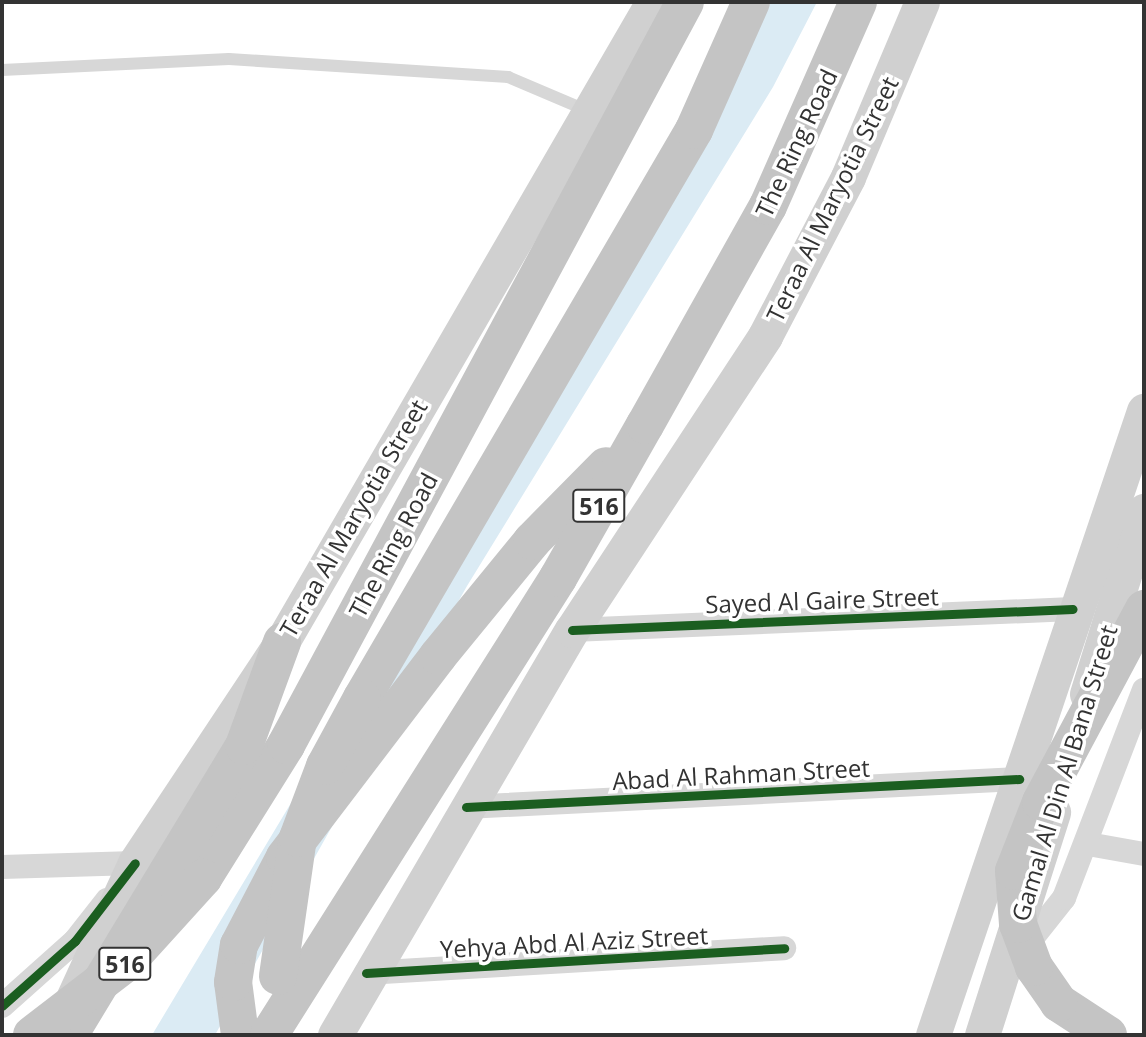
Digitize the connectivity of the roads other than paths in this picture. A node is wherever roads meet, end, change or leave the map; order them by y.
1 (653, 2) edge
2 (685, 2) edge
3 (751, 2) edge
4 (858, 2) edge
5 (922, 2) edge
6 (2, 70) edge
7 (589, 111) junction
8 (1144, 411) edge
9 (645, 425) junction
10 (1144, 510) edge
11 (1073, 609) junction
12 (1144, 609) edge
13 (572, 630) junction
14 (282, 642) junction
15 (1144, 694) edge
16 (1019, 779) junction
17 (466, 807) junction
18 (1088, 844) junction
19 (1144, 853) edge
20 (135, 863) junction
21 (2, 867) edge
22 (784, 948) dead end
23 (1003, 971) junction
24 (366, 973) junction
25 (2, 1006) edge
26 (32, 1035) edge
27 (58, 1035) edge
28 (69, 1035) edge
29 (240, 1035) edge
30 (269, 1035) edge
31 (277, 1035) edge
32 (335, 1035) edge
33 (933, 1035) edge
34 (982, 1035) edge
35 (1108, 1035) edge

1 - 7 main road, Teraa Al Maryotia Street
2 - 26 highway, The Ring Road / 516, bridge
3 - 31 highway, bridge
4 - 9 highway, The Ring Road / 516
5 - 13 main road, Teraa Al Maryotia Street
6 - 7 lane
7 - 14 main road, Teraa Al Maryotia Street
8 - 11 main road, Gamal Al Din Al Bana Street
9 - 29 highway, bridge
9 - 30 highway, The Ring Road / 516
10 - 23 main road, Gamal Al Din Al Bana Street
11 - 13 street, Sayed Al Gaire Street
11 - 16 main road, Gamal Al Din Al Bana Street
12 - 35 highway, bridge
13 - 17 main road, Teraa Al Maryotia Street
14 - 20 main road, Teraa Al Maryotia Street
14 - 28 highway, bridge
15 - 18 street
16 - 17 street, Abad Al Rahman Street
16 - 33 main road, Gamal Al Din Al Bana Street
17 - 24 main road, Teraa Al Maryotia Street
18 - 19 street
18 - 23 street
20 - 21 street
20 - 25 street
20 - 27 main road, Teraa Al Maryotia Street
22 - 24 street, Yehya Abd Al Aziz Street
23 - 34 main road, Gamal Al Din Al Bana Street
24 - 32 main road, Teraa Al Maryotia Street

